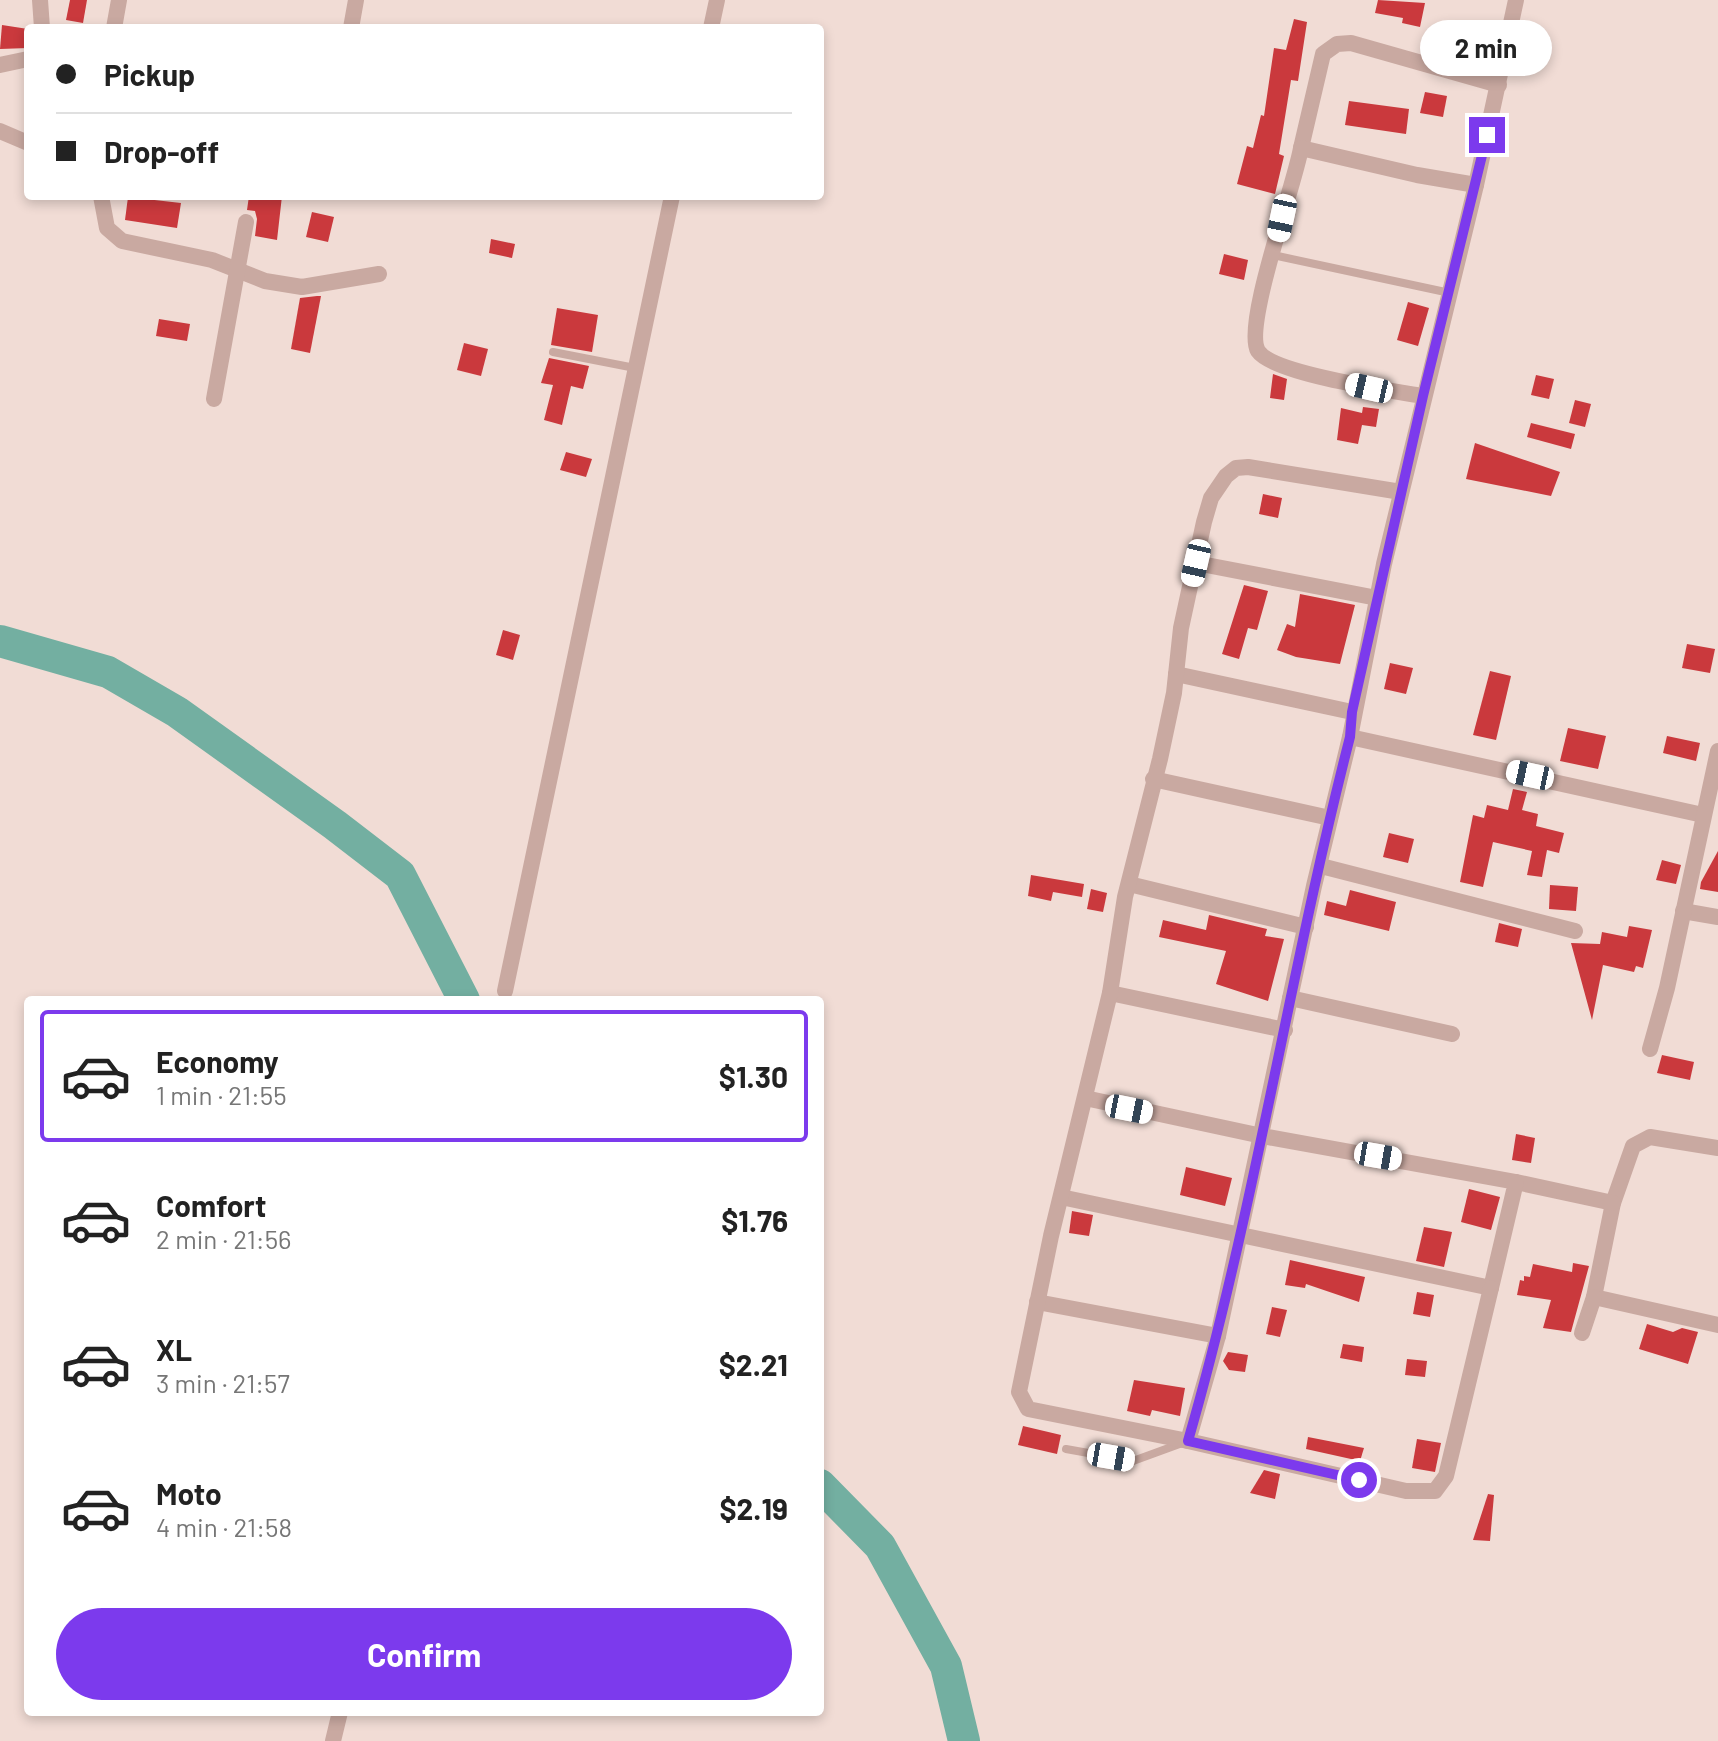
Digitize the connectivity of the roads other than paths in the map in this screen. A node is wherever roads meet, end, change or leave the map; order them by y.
1 (40, 0) edge
2 (119, 0) edge
3 (356, 0) edge
4 (717, 0) edge
5 (1516, 0) edge
6 (42, 24) edge
7 (115, 24) edge
8 (352, 24) edge
9 (712, 24) edge
10 (24, 60) edge
11 (0, 65) edge
12 (1499, 85) junction
13 (0, 131) edge
14 (24, 141) edge
15 (1301, 148) junction
16 (1476, 185) junction
17 (102, 200) edge
18 (671, 200) edge
19 (246, 222) dead end
20 (1273, 255) junction
21 (239, 272) junction
22 (379, 274) dead end
23 (1450, 293) junction
24 (553, 352) dead end
25 (635, 368) junction
26 (1423, 396) junction
27 (214, 399) dead end
28 (1401, 492) junction
29 (1196, 563) junction
30 (1377, 598) junction
31 (1176, 674) junction
32 (1352, 712) junction
33 (1350, 737) junction
34 (1718, 751) edge
35 (1153, 779) junction
36 (1703, 815) junction
37 (1330, 818) junction
38 (1321, 866) junction
39 (1129, 884) junction
40 (1683, 911) junction
41 (1718, 917) edge
42 (1306, 927) junction
43 (1575, 931) dead end
44 (505, 991) dead end
45 (1110, 993) junction
46 (1290, 998) junction
47 (1285, 1030) junction
48 (1452, 1034) dead end
49 (1650, 1049) dead end
50 (1085, 1098) junction
51 (1262, 1136) junction
52 (1718, 1148) edge
53 (1516, 1182) junction
54 (1061, 1197) junction
55 (1613, 1203) junction
56 (1240, 1233) junction
57 (1491, 1288) junction
58 (1594, 1297) junction
59 (1037, 1302) junction
60 (1718, 1325) edge
61 (1582, 1333) dead end
62 (1218, 1336) junction
63 (1188, 1441) junction
64 (1066, 1449) dead end
65 (339, 1716) edge
66 (333, 1741) edge

1 - 6 street
2 - 7 street
3 - 8 street
4 - 9 street
5 - 12 street
10 - 11 street
12 - 15 street
12 - 16 street
13 - 14 street
15 - 16 street
15 - 20 street
16 - 23 street
17 - 21 street
18 - 25 street
19 - 21 street
20 - 23 lane
20 - 26 street
21 - 22 street
21 - 27 street
23 - 26 street
24 - 25 lane
25 - 44 street
26 - 28 street
28 - 29 street
28 - 30 street
29 - 30 street
29 - 31 street
30 - 32 street
31 - 32 street
31 - 35 street
32 - 33 street
33 - 36 street
33 - 37 street
34 - 36 street
35 - 37 street
35 - 39 street
36 - 40 street
37 - 38 street
38 - 42 street
38 - 43 street
39 - 42 street
39 - 45 street
40 - 41 street
40 - 49 street
42 - 46 street
45 - 47 street
45 - 50 street
46 - 47 street
46 - 48 street
47 - 51 street
50 - 51 street
50 - 54 street
51 - 53 street
51 - 56 street
52 - 55 street
53 - 55 street
53 - 57 street
54 - 56 street
54 - 59 street
55 - 58 street
56 - 57 street
56 - 62 street
57 - 63 street
58 - 60 street
58 - 61 street
59 - 62 street
59 - 63 street
62 - 63 street
63 - 64 lane
65 - 66 street

